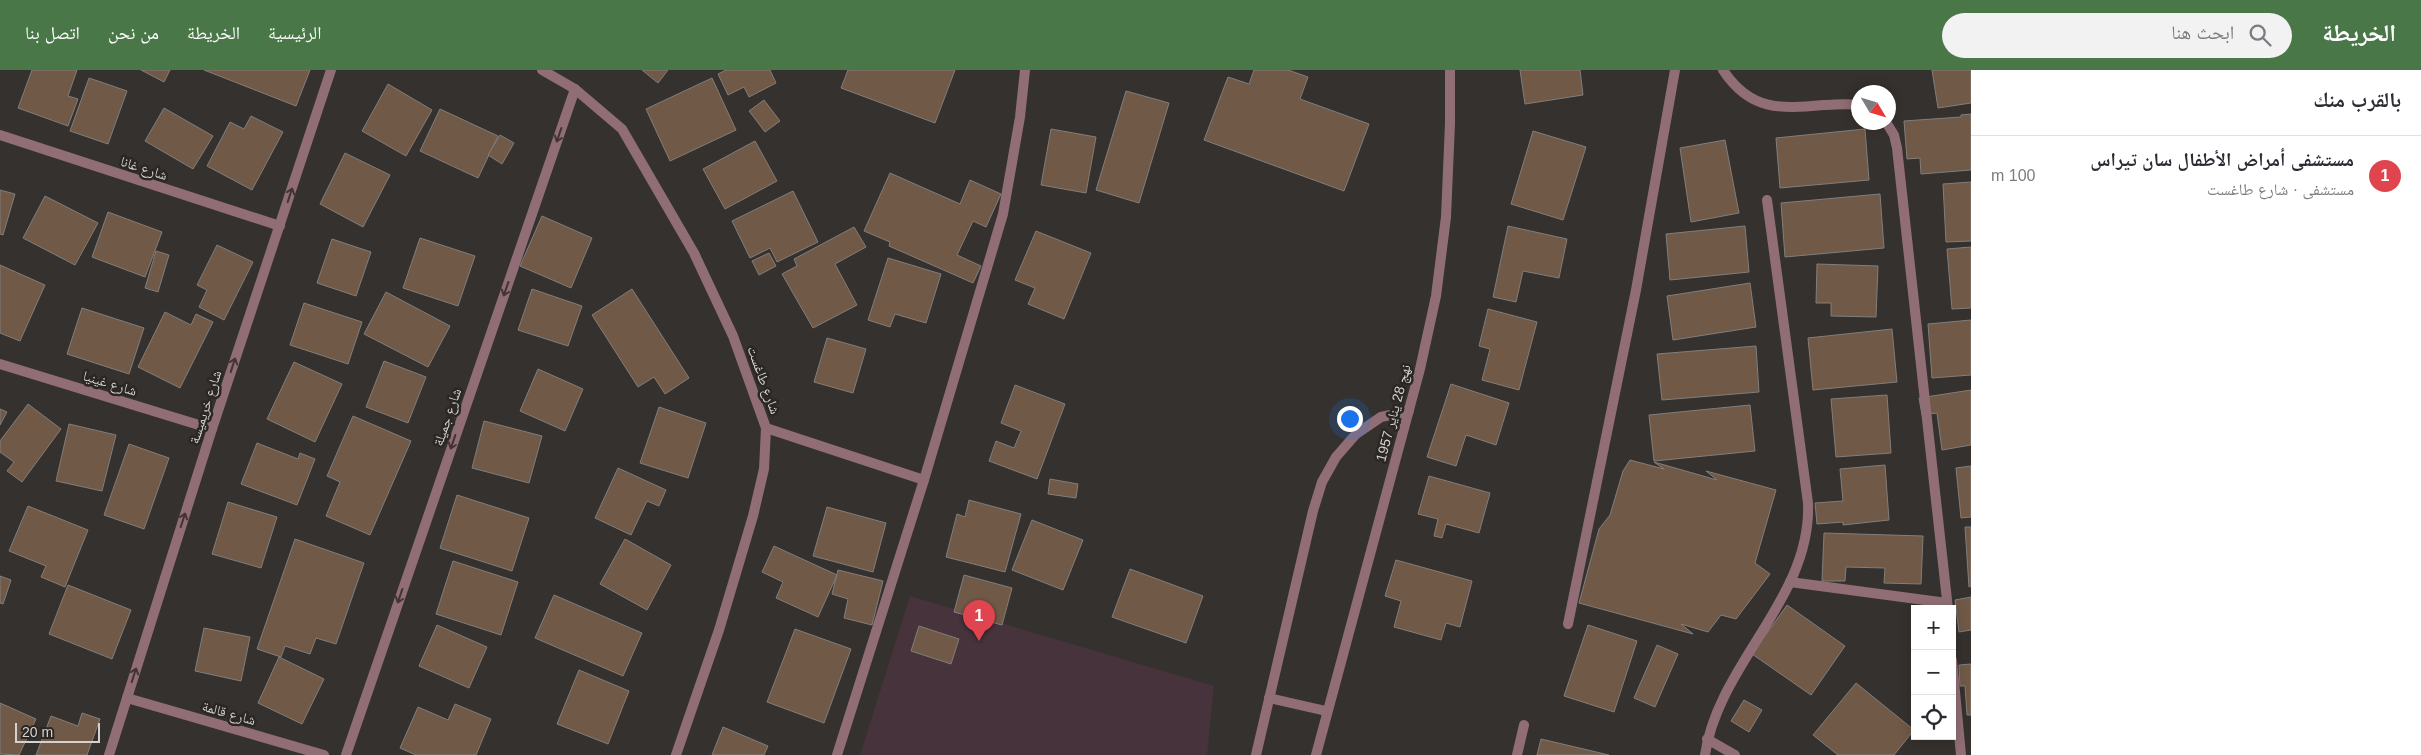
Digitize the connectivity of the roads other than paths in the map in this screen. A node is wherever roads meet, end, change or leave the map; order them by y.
1 (331, 70) edge
2 (542, 70) edge
3 (1025, 70) edge
4 (1450, 70) edge
5 (1675, 70) edge
6 (1723, 70) edge
7 (575, 89) junction
8 (1851, 105) edge
9 (1891, 130) edge
10 (0, 135) edge
11 (1767, 200) dead end
12 (280, 226) junction
13 (0, 364) edge
14 (1409, 411) junction
15 (766, 428) junction
16 (212, 429) junction
17 (924, 480) junction
18 (1790, 582) junction
19 (1940, 605) edge
20 (1947, 605) edge
21 (1568, 624) dead end
22 (1955, 695) edge
23 (127, 698) junction
24 (1269, 698) junction
25 (1326, 711) junction
26 (1524, 725) dead end
27 (1708, 739) junction
28 (109, 755) edge
29 (324, 755) edge
30 (346, 755) edge
31 (676, 755) edge
32 (837, 755) edge
33 (1256, 755) edge
34 (1316, 755) edge
35 (1517, 755) edge
36 (1705, 755) edge
37 (1735, 755) edge
38 (1961, 755) edge

12 -> 1 street, شارع خريميسة
2 - 7 street, شارع طاغست
3 - 17 street
4 - 14 street, نهج 28 يناير 1957
5 - 21 street
6 - 8 street
7 - 15 street, شارع طاغست
7 -> 30 street, شارع جميلة
9 - 20 street
10 - 12 street, شارع غانا
11 - 18 street
16 -> 12 street, شارع خريميسة
13 - 16 street, شارع غينيا
14 - 24 street
14 - 25 street, نهج 28 يناير 1957
15 - 17 street
15 - 31 street, شارع طاغست
23 -> 16 street, شارع خريميسة
17 - 32 street
18 - 19 street
18 - 27 street
22 - 38 street
23 - 28 street, شارع خريميسة
23 - 29 street, شارع قالمة
24 - 25 street
24 - 33 street
25 - 34 street, نهج 28 يناير 1957
26 - 35 street
27 - 36 street
27 - 37 street

